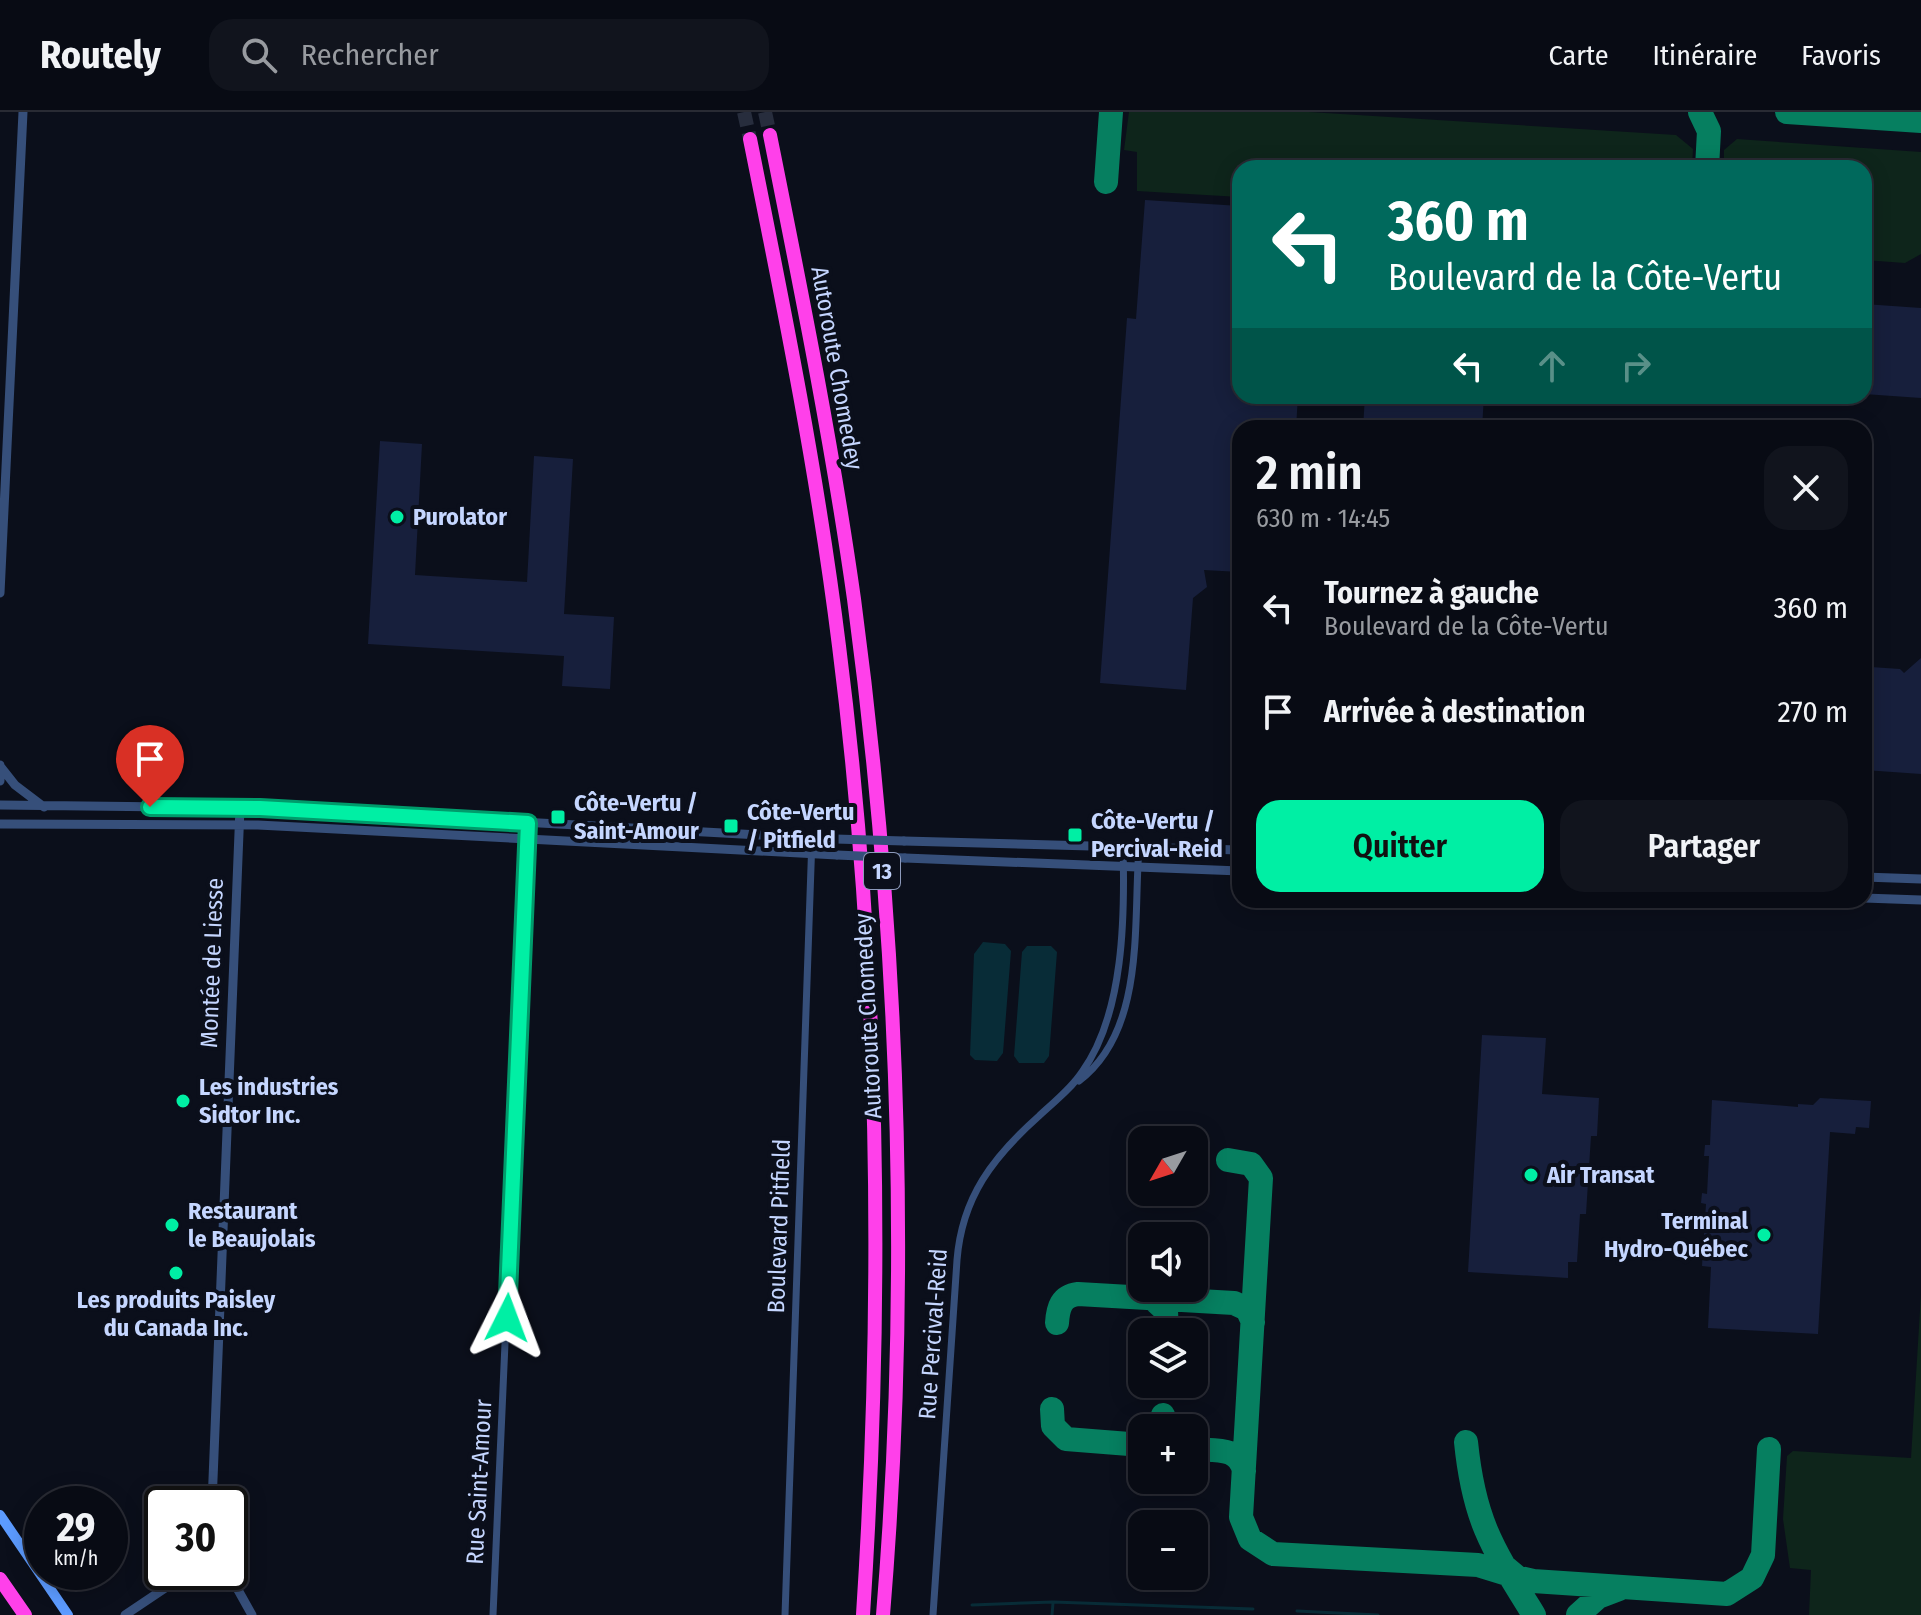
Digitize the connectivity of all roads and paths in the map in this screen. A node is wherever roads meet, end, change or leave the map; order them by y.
1 (23, 112) edge
2 (770, 135) tunnel mouth
3 (750, 139) tunnel mouth
4 (2, 533) edge
5 (0, 593) edge
6 (0, 765) edge
7 (0, 781) edge
8 (0, 805) edge
9 (44, 807) junction
10 (240, 808) junction
11 (528, 823) junction
12 (0, 824) edge
13 (238, 824) junction
14 (812, 838) junction
15 (528, 839) junction
16 (1123, 846) junction
17 (1139, 848) junction
18 (1232, 850) edge
19 (811, 854) junction
20 (1123, 866) junction
21 (1138, 866) junction
22 (1232, 871) edge
23 (1872, 877) edge
24 (1921, 879) edge
25 (1872, 898) edge
26 (1921, 900) edge
27 (1063, 1094) junction
28 (213, 1486) edge
29 (0, 1515) edge
30 (0, 1579) edge
31 (162, 1590) edge
32 (238, 1590) edge
33 (25, 1615) edge
34 (68, 1615) edge
35 (125, 1615) edge
36 (252, 1615) edge
37 (493, 1615) edge
38 (785, 1615) edge
39 (863, 1615) edge
40 (883, 1615) edge
41 (933, 1615) edge

1 - 4 street
2 - 40 highway, Autoroute Chomedey / 13
3 - 39 highway, Autoroute Chomedey / 13
4 - 5 street
6 - 7 street
6 - 9 street
8 - 9 street
9 - 10 street
10 - 11 street
10 - 13 street, Montée de Liesse
11 - 14 street
11 - 15 street, Rue Saint-Amour
12 - 13 street
13 - 15 street
13 - 28 street, Montée de Liesse
14 - 16 street, bridge
14 - 19 street, Boulevard Pitfield
15 - 19 street
15 - 37 street, Rue Saint-Amour
16 - 17 street
16 - 20 street, Rue Percival-Reid
17 - 18 street
17 - 21 street, Rue Percival-Reid
19 - 20 street, bridge
19 - 38 street, Boulevard Pitfield
20 - 21 street
20 - 27 street, Rue Percival-Reid
21 - 22 street
21 - 27 street, Rue Percival-Reid
23 - 24 street
25 - 26 street
27 - 41 street, Rue Percival-Reid
29 - 34 main road
30 - 33 highway
31 - 35 street
32 - 36 street

